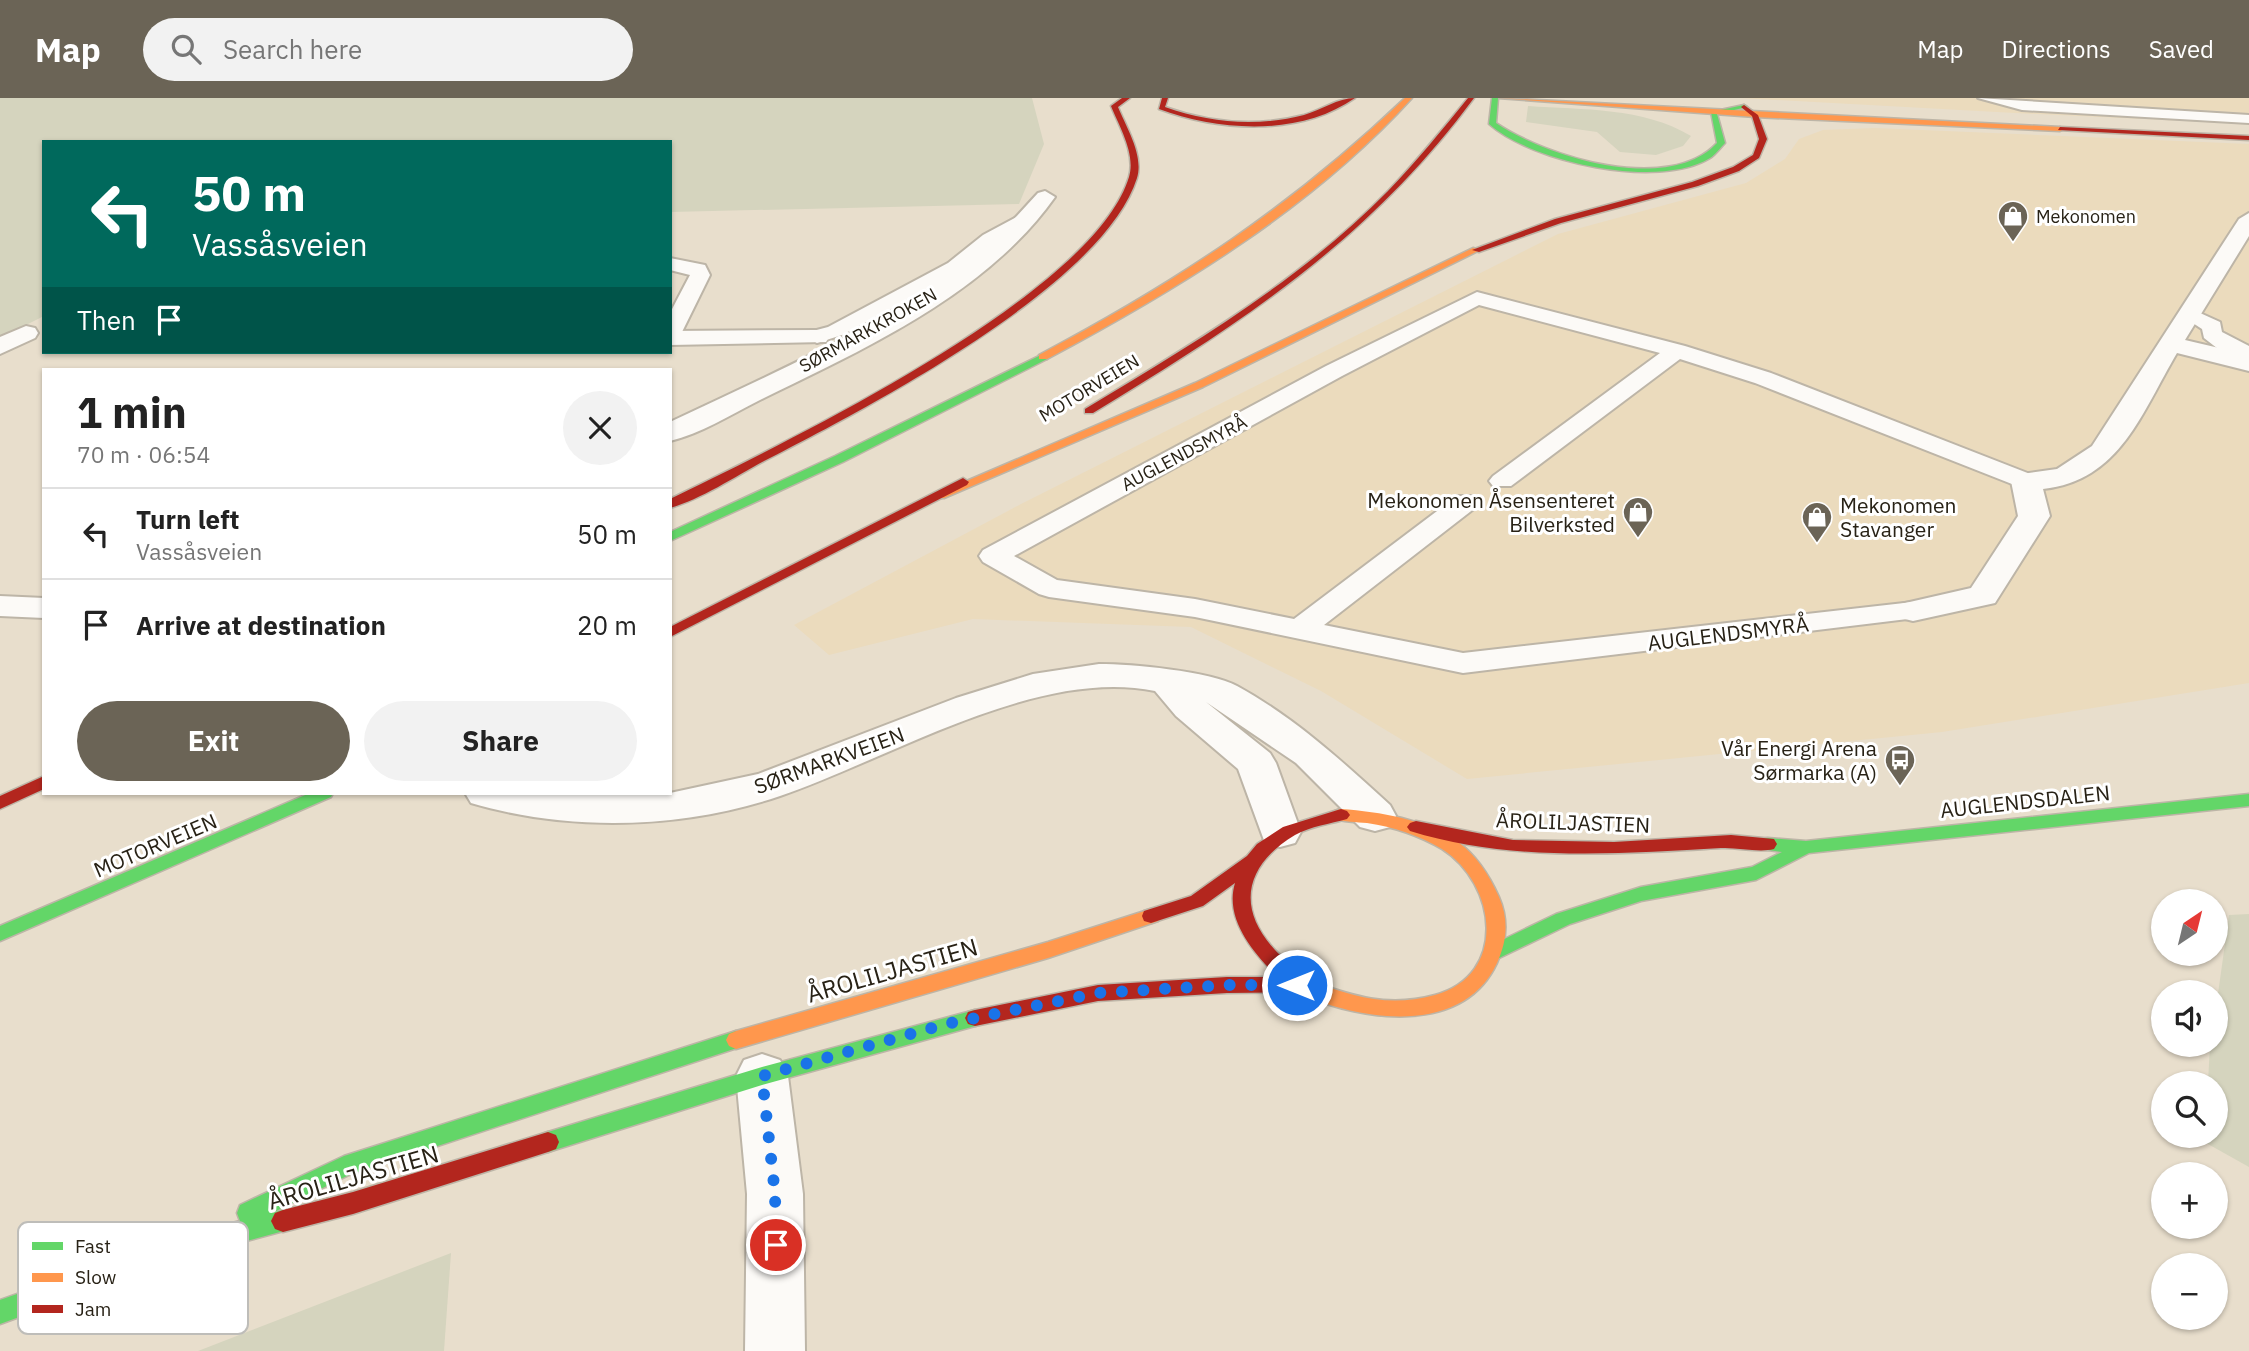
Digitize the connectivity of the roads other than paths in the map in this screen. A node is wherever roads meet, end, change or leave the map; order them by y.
1 (1126, 98) edge
2 (1165, 98) edge
3 (1352, 98) edge
4 (1409, 98) edge
5 (1471, 98) edge
6 (1498, 98) edge
7 (1611, 98) edge
8 (1985, 98) edge
9 (1749, 111) junction
10 (1713, 113) junction
11 (2249, 119) edge
12 (2249, 130) edge
13 (2249, 138) edge
14 (1036, 206) joint
15 (2249, 219) edge
16 (680, 244) dead end
17 (672, 262) edge
18 (672, 264) edge
19 (2189, 314) junction
20 (672, 332) edge
21 (26, 333) dead end
22 (672, 336) edge
23 (817, 337) joint
24 (2169, 344) junction
25 (0, 347) edge
26 (1677, 351) junction
27 (2249, 353) edge
28 (2249, 363) edge
29 (672, 432) edge
30 (1502, 481) dead end
31 (2026, 481) junction
32 (940, 495) junction
33 (1466, 502) dead end
34 (672, 503) edge
35 (672, 536) edge
36 (1913, 611) joint
37 (1302, 628) junction
38 (672, 632) edge
39 (1167, 682) junction
40 (42, 783) edge
41 (42, 792) edge
42 (321, 795) edge
43 (497, 795) edge
44 (2249, 800) edge
45 (0, 805) edge
46 (1375, 816) junction
47 (1416, 827) junction
48 (1280, 832) junction
49 (1731, 841) joint
50 (1806, 847) junction
51 (1250, 862) junction
52 (0, 934) edge
53 (1495, 952) junction
54 (1297, 985) junction
55 (762, 1076) junction
56 (229, 1222) edge
57 (248, 1230) edge
58 (18, 1306) edge
59 (0, 1312) edge
60 (775, 1351) edge

1 - 34 main road
2 - 3 main road
4 - 35 main road
5 - 32 main road, MOTORVEIEN
6 - 10 main road
6 - 10 main road
7 - 9 main road
8 - 11 lane
9 - 10 main road
9 - 12 main road
9 - 13 main road
9 - 32 main road
14 - 23 lane
14 - 29 street, SØRMARKKROKEN
15 - 19 street, AUGLENDSMYRÅ
16 - 17 lane
18 - 20 lane
19 - 24 street, AUGLENDSMYRÅ
19 - 27 lane
21 - 25 street
22 - 23 street
24 - 28 street
24 - 31 street, AUGLENDSMYRÅ
26 - 30 lane
26 - 31 lane, AUGLENDSMYRÅ
26 - 37 lane, AUGLENDSMYRÅ
31 - 36 street, AUGLENDSMYRÅ
32 - 38 main road, MOTORVEIEN
33 - 37 lane
36 - 37 lane, AUGLENDSMYRÅ
39 - 43 street, SØRMARKVEIEN
39 - 46 street, SØRMARKVEIEN
39 - 48 street
40 - 45 main road
41 - 45 main road
42 - 52 main road, MOTORVEIEN
44 - 50 main road, AUGLENDSDALEN
46 - 47 main road
46 - 48 main road
47 - 49 main road, ÅROLILJASTIEN
47 - 53 main road
48 - 51 main road
49 - 50 main road, AUGLENDSDALEN
50 - 53 main road, AUGLENDSDALEN
51 - 54 main road
51 - 56 main road, ÅROLILJASTIEN
53 - 54 main road
54 - 55 main road, ÅROLILJASTIEN
55 - 57 main road, ÅROLILJASTIEN
55 - 60 street
58 - 59 main road

